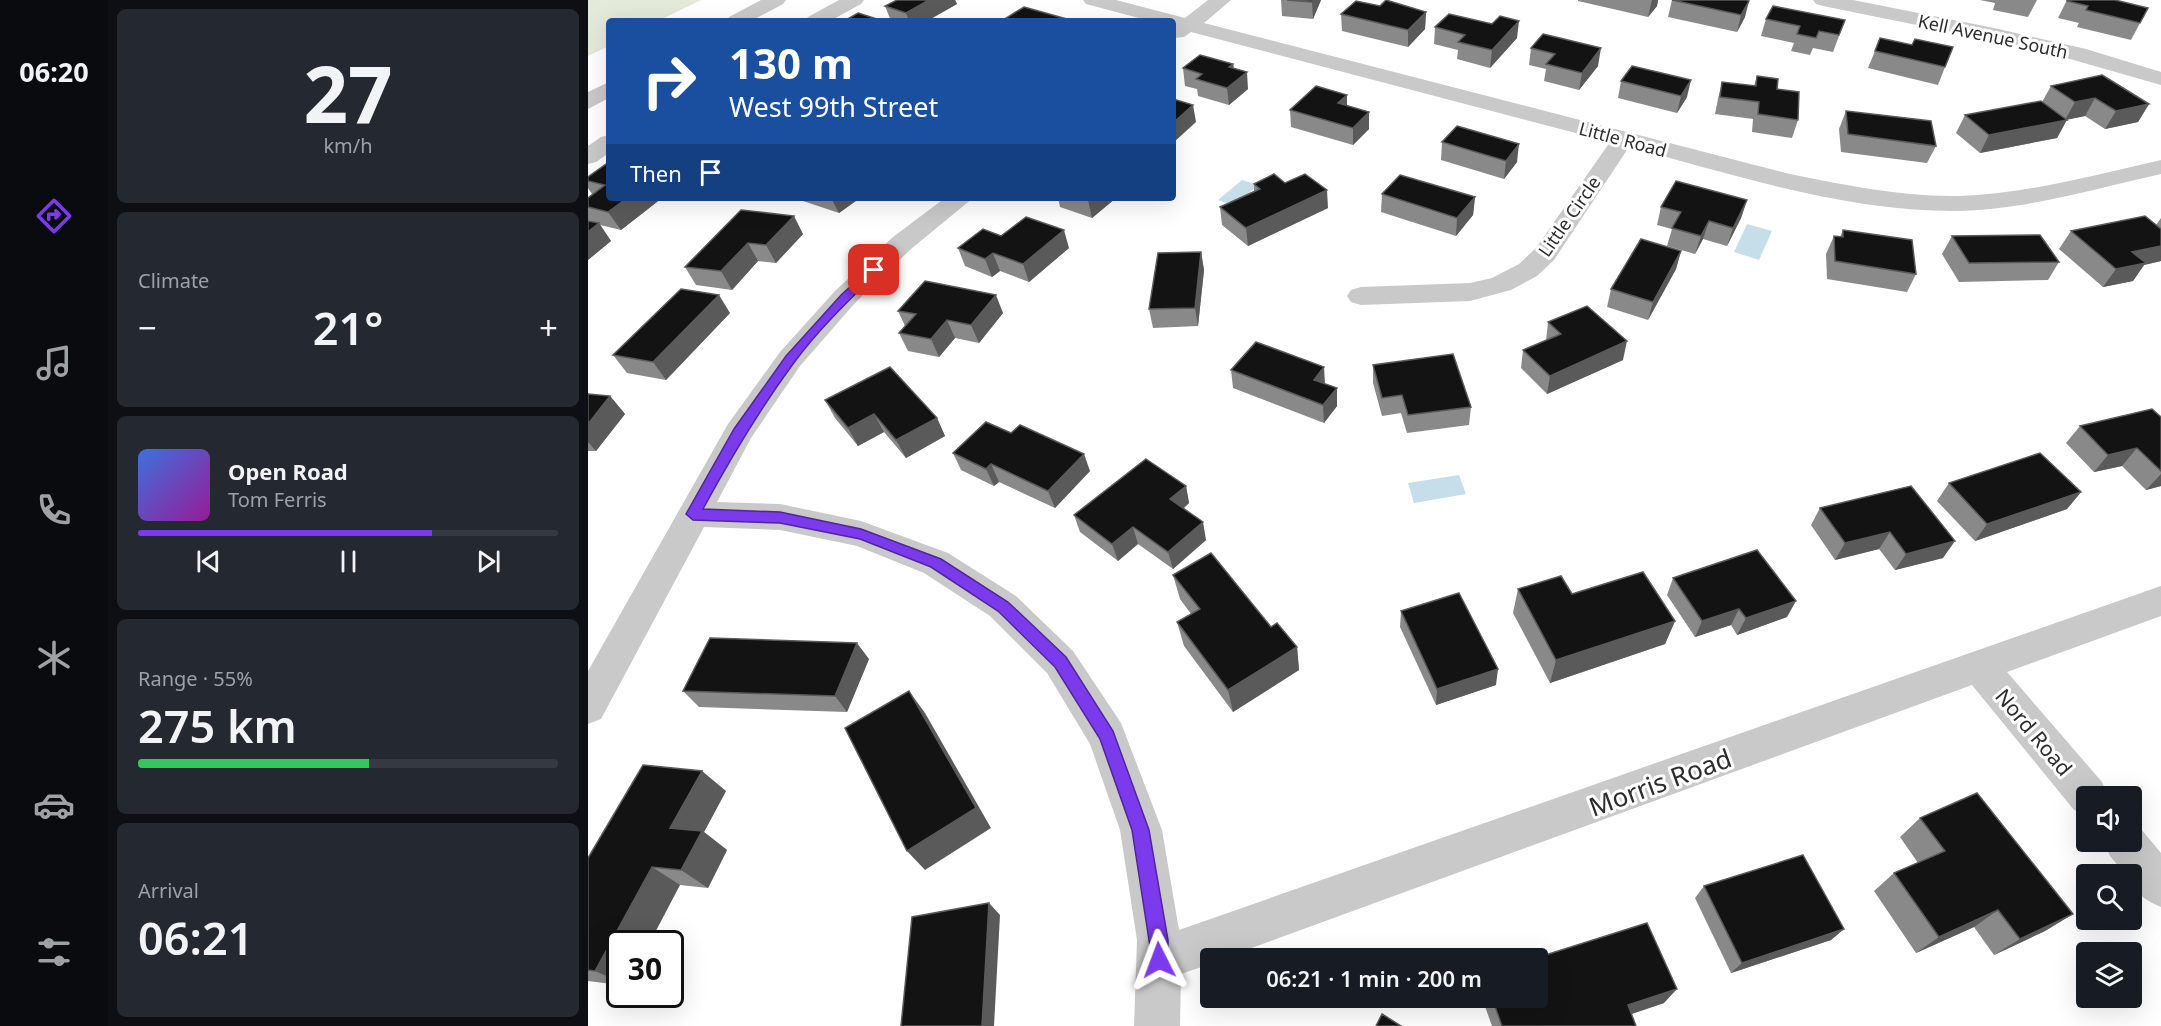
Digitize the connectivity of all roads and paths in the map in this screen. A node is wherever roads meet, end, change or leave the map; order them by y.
1 (776, 0) edge
2 (854, 0) edge
3 (1093, 0) edge
4 (1221, 0) edge
5 (1823, 0) edge
6 (742, 18) edge
7 (821, 18) edge
8 (1144, 18) edge
9 (1181, 31) edge
10 (2161, 79) edge
11 (606, 91) edge
12 (588, 102) edge
13 (1623, 139) junction
14 (606, 144) edge
15 (588, 157) edge
16 (2161, 167) edge
17 (958, 201) edge
18 (1361, 296) dead end
19 (693, 514) junction
20 (2161, 602) edge
21 (1981, 668) junction
22 (588, 707) edge
23 (2080, 786) edge
24 (2133, 852) edge
25 (2161, 886) edge
26 (1159, 960) junction
27 (1156, 1026) edge

1 - 6 street
2 - 7 street
3 - 8 street, Little Road
4 - 9 street
5 - 10 street, Kell Avenue South
9 - 13 street, Little Road
11 - 12 street
13 - 16 street, Little Road
13 - 18 street, Little Circle
14 - 15 street
17 - 19 street
19 - 22 street
19 - 26 street
20 - 21 street, Morris Road
21 - 23 street, Nord Road
21 - 26 street, Morris Road
24 - 25 street
26 - 27 street

